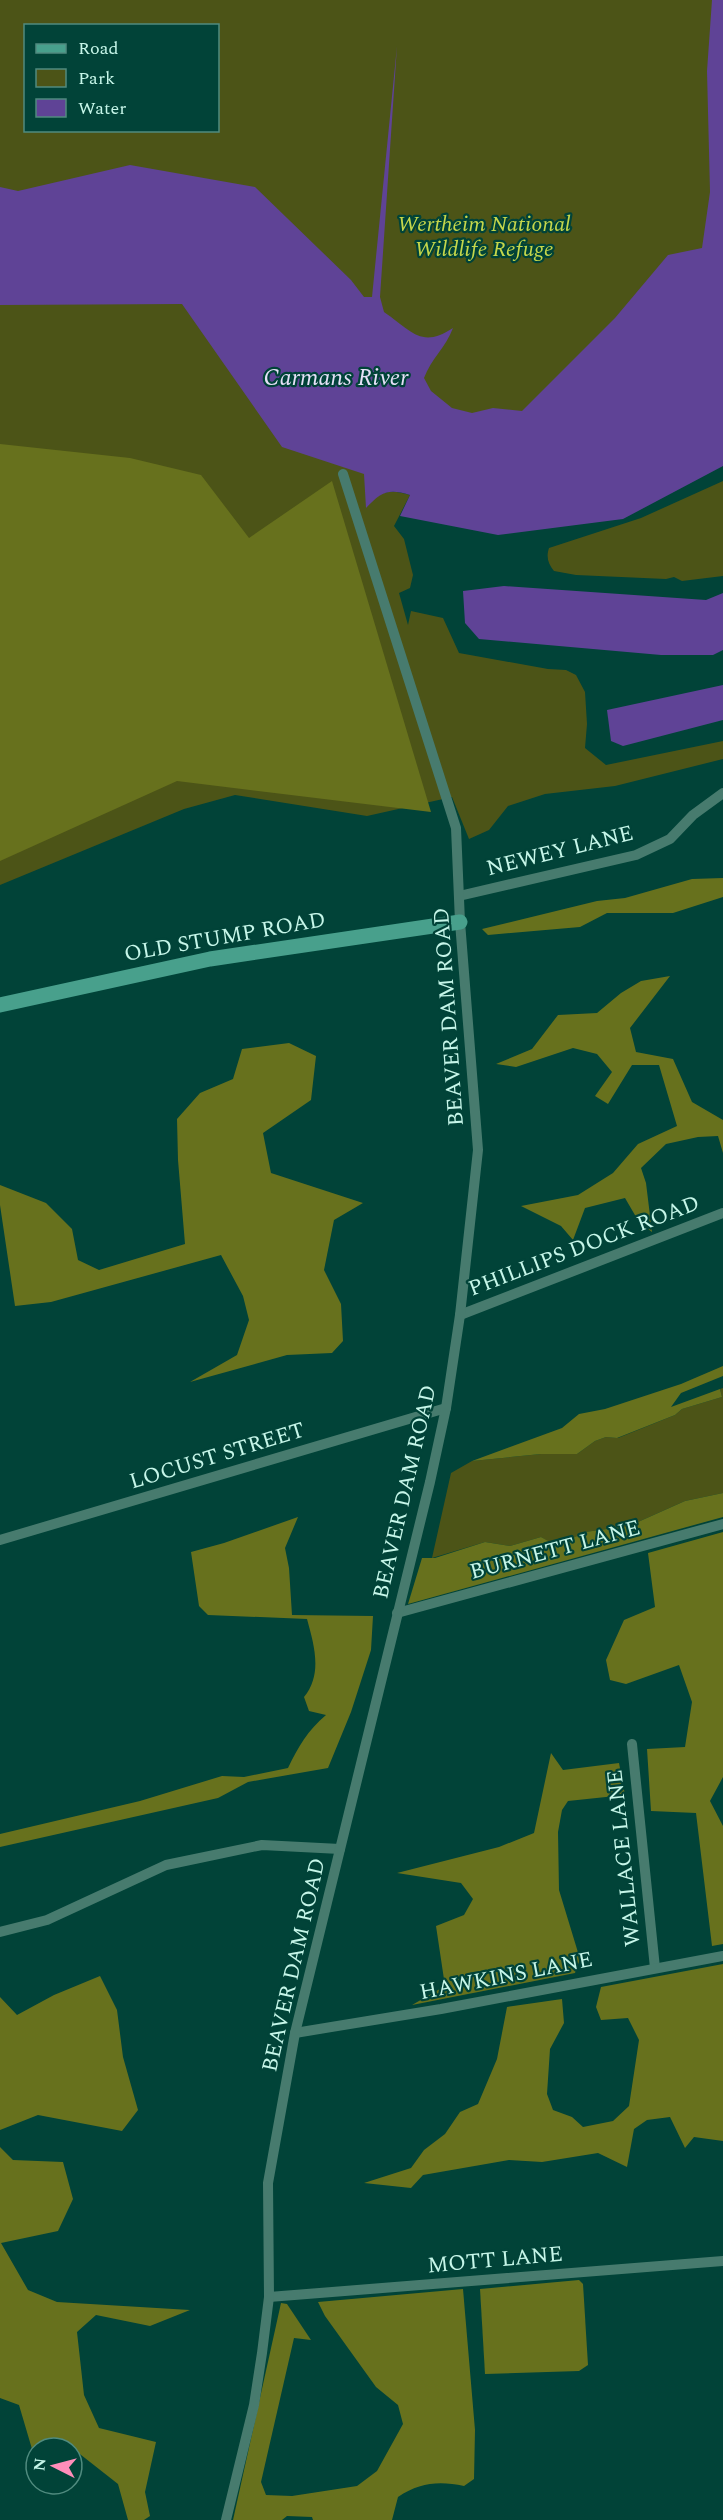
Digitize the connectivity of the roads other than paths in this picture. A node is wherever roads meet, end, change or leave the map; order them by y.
1 (343, 474) dead end
2 (723, 793) edge
3 (459, 896) junction
4 (460, 922) junction
5 (0, 1005) edge
6 (723, 1213) edge
7 (460, 1315) junction
8 (446, 1408) junction
9 (723, 1524) edge
10 (0, 1540) edge
11 (397, 1613) junction
12 (632, 1744) dead end
13 (340, 1849) junction
14 (0, 1932) edge
15 (723, 1956) edge
16 (655, 1968) junction
17 (296, 2033) junction
18 (723, 2261) edge
19 (269, 2297) junction
20 (226, 2520) edge

1 - 3 street, BEAVER DAM ROAD
2 - 3 street, NEWEY LANE
3 - 4 street, BEAVER DAM ROAD
4 - 5 street, OLD STUMP ROAD
4 - 7 street, BEAVER DAM ROAD
6 - 7 street, PHILLIPS DOCK ROAD
7 - 8 street, BEAVER DAM ROAD
8 - 10 street, LOCUST STREET
8 - 11 street, BEAVER DAM ROAD
9 - 11 street, BURNETT LANE
11 - 13 street, BEAVER DAM ROAD
12 - 16 street, WALLACE LANE
13 - 14 street
13 - 17 street, BEAVER DAM ROAD
15 - 16 street, HAWKINS LANE
16 - 17 street, HAWKINS LANE
17 - 19 street, BEAVER DAM ROAD
18 - 19 street, MOTT LANE
19 - 20 street, BEAVER DAM ROAD

